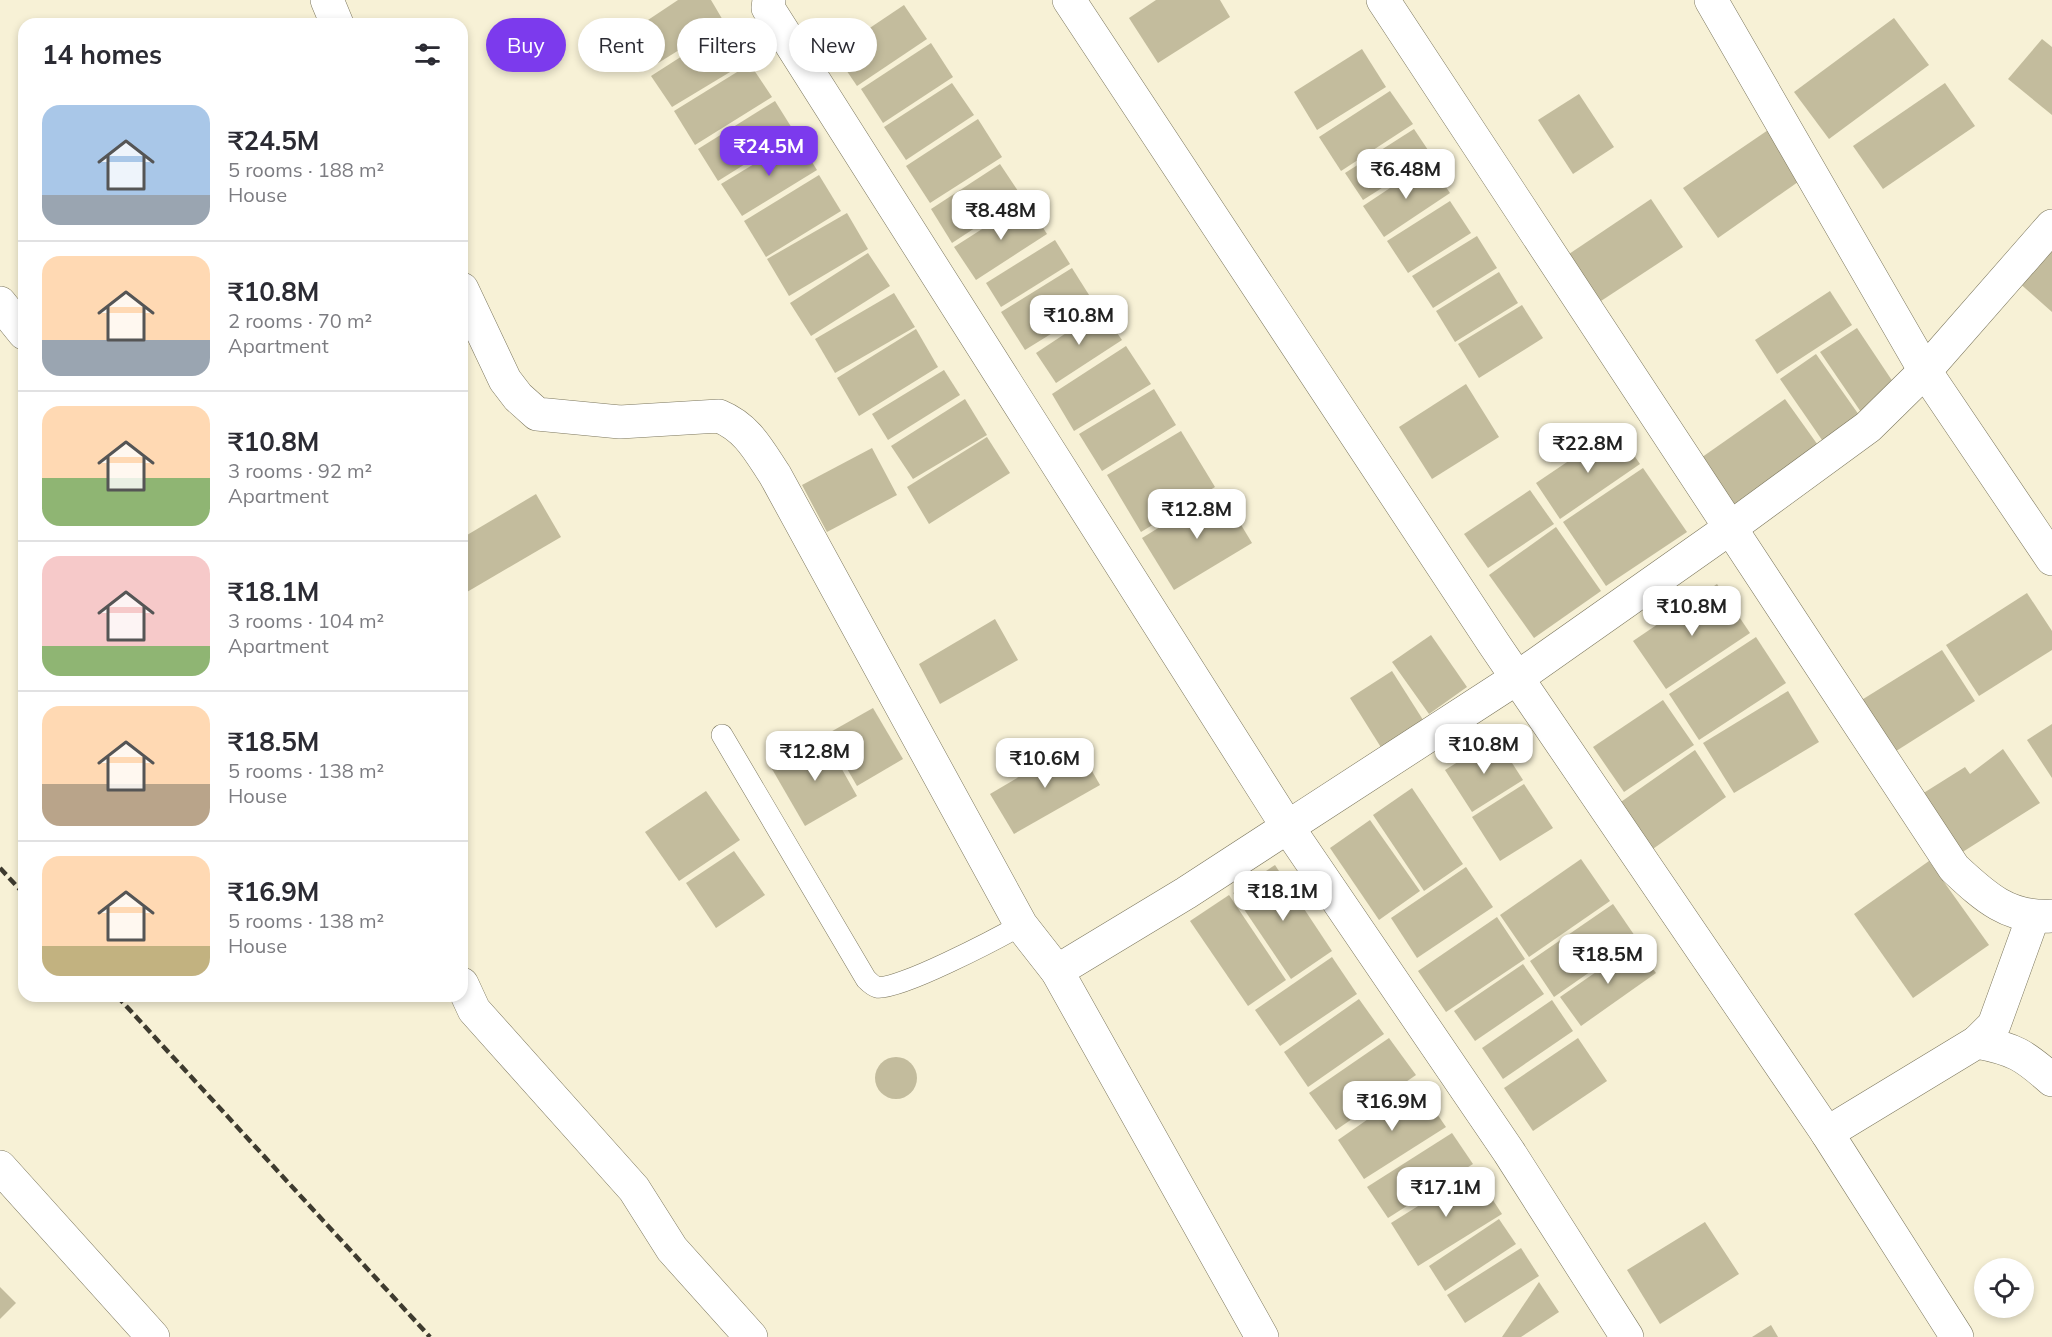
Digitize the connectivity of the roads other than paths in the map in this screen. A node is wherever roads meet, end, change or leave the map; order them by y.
1 (327, 0) edge
2 (769, 0) edge
3 (1069, 0) edge
4 (1383, 0) edge
5 (1712, 0) edge
6 (334, 18) edge
7 (2052, 226) edge
8 (468, 302) edge
9 (0, 303) edge
10 (18, 326) edge
11 (1925, 371) junction
12 (1730, 528) junction
13 (2052, 559) edge
14 (1518, 678) junction
15 (722, 735) dead end
16 (1287, 826) junction
17 (2042, 917) edge
18 (1021, 925) junction
19 (1057, 971) junction
20 (468, 997) edge
21 (1977, 1042) junction
22 (2052, 1080) edge
23 (1827, 1133) junction
24 (0, 1167) edge
25 (153, 1337) edge
26 (751, 1337) edge
27 (1262, 1337) edge
28 (1627, 1337) edge
29 (1957, 1337) edge

1 - 6 street
2 - 16 street
3 - 14 street
4 - 12 street
5 - 11 street
7 - 11 street
8 - 18 street
9 - 10 street
11 - 12 street
11 - 13 street
12 - 14 street
12 - 17 street
14 - 16 street
14 - 23 street
15 - 18 lane
16 - 19 street
16 - 28 street
17 - 21 street
18 - 19 street
19 - 27 street
20 - 26 street
21 - 22 street
21 - 23 street
23 - 29 street
24 - 25 street

